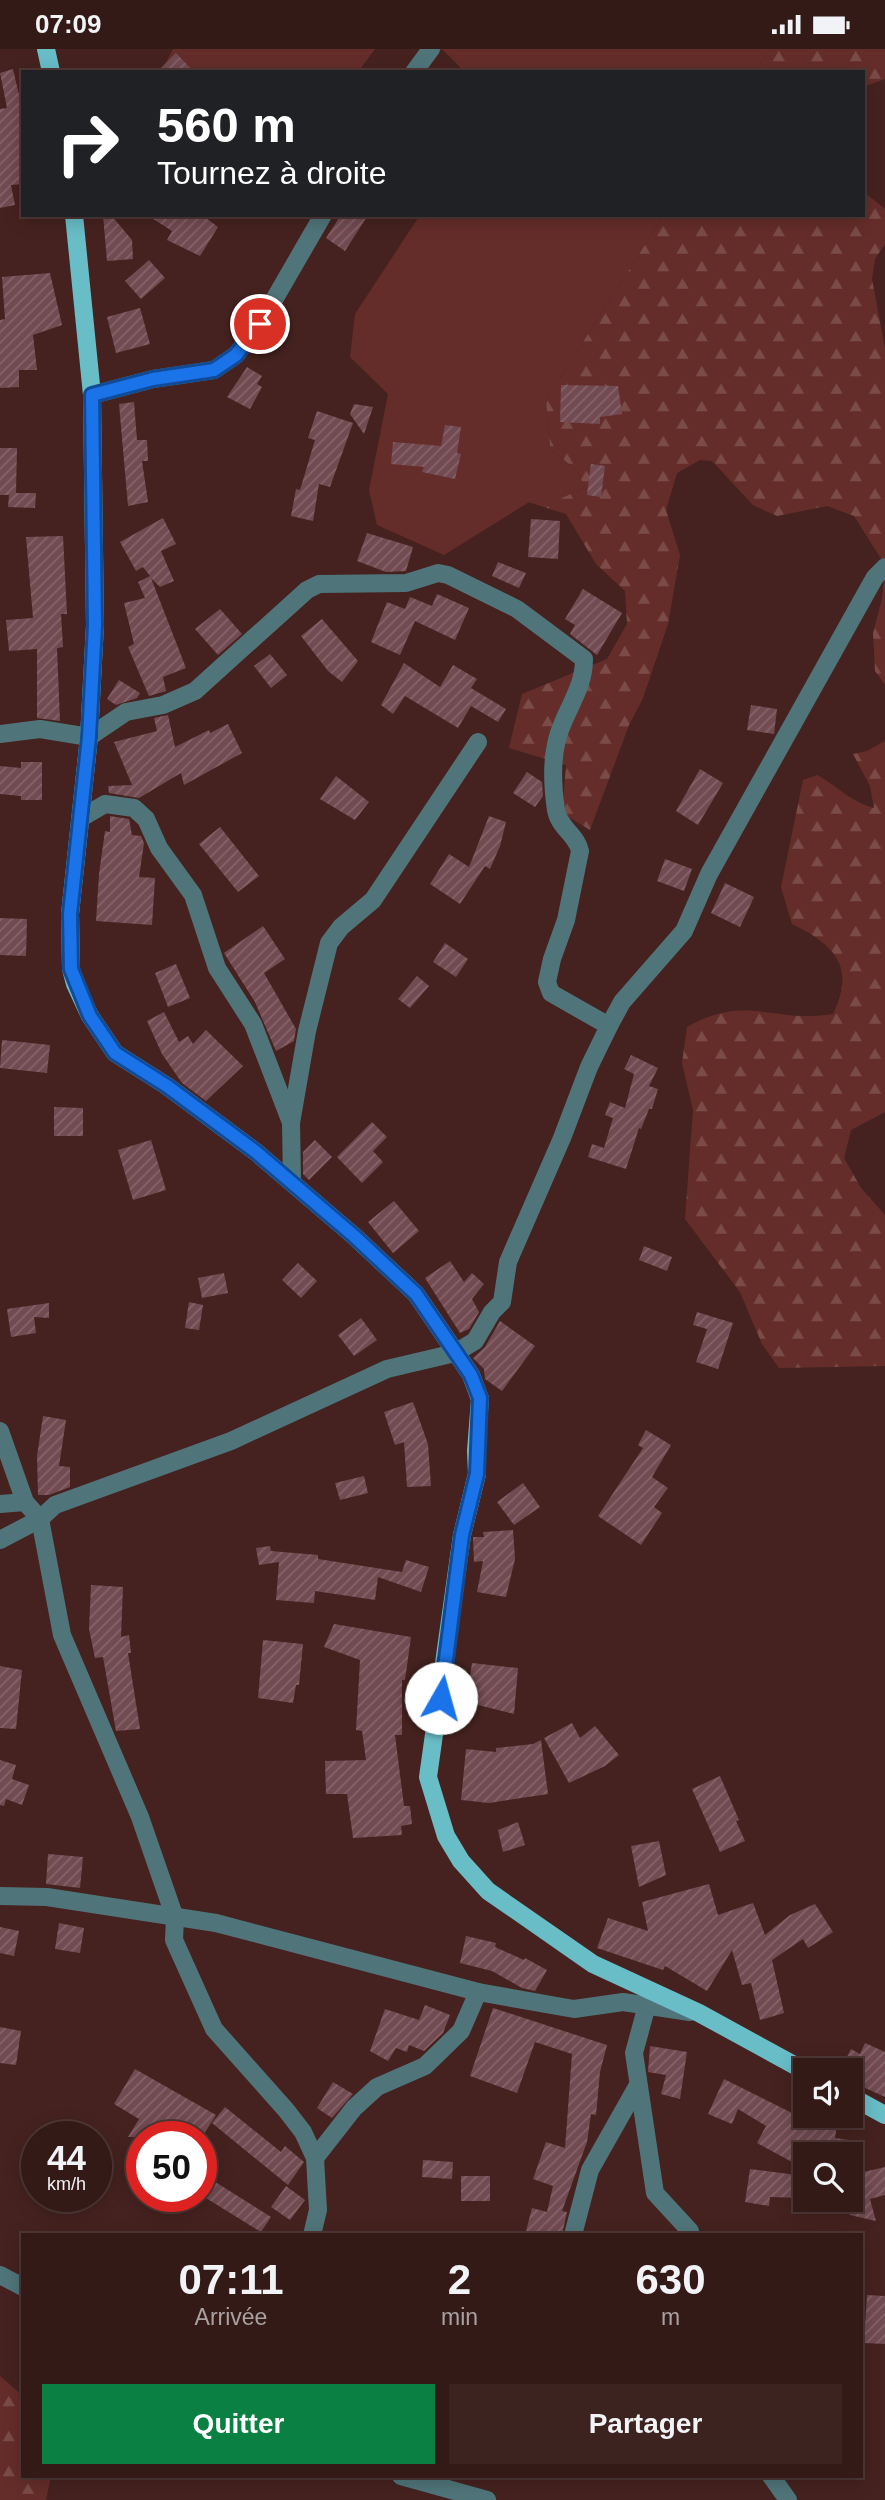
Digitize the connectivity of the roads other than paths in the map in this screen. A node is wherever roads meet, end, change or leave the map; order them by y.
1 (46, 49) edge
2 (431, 49) edge
3 (51, 70) edge
4 (415, 70) edge
5 (74, 217) edge
6 (322, 217) edge
7 (92, 395) junction
8 (885, 567) edge
9 (0, 734) edge
10 (89, 737) junction
11 (478, 742) dead end
12 (80, 818) junction
13 (610, 1025) junction
14 (292, 1123) junction
15 (292, 1181) junction
16 (455, 1353) junction
17 (0, 1431) edge
18 (25, 1502) junction
19 (0, 1504) edge
20 (40, 1520) junction
21 (0, 1540) edge
22 (0, 1896) edge
23 (175, 1918) junction
24 (478, 1992) junction
25 (647, 2005) junction
26 (699, 2013) junction
27 (793, 2064) edge
28 (638, 2085) junction
29 (863, 2103) edge
30 (885, 2115) edge
31 (315, 2158) junction
32 (312, 2233) edge
33 (574, 2233) edge
34 (688, 2233) edge
35 (0, 2275) edge
36 (21, 2286) edge
37 (408, 2478) edge
38 (772, 2478) edge
39 (487, 2500) edge
40 (788, 2500) edge

1 - 3 main road
2 - 4 street
5 - 7 main road
6 - 7 street
7 - 10 main road
8 - 13 street
9 - 10 street
10 - 12 main road
10 - 13 street
11 - 14 street
12 - 14 street
12 - 15 main road
13 - 16 street
14 - 15 street
15 - 16 main road
16 - 20 street
16 - 26 main road
17 - 18 street
18 - 19 street
18 - 20 street
20 - 21 street
20 - 23 street
22 - 23 street
23 - 24 street
23 - 31 street
24 - 25 street
24 - 31 street
25 - 26 street
25 - 28 street
26 - 27 main road
28 - 33 street
28 - 34 street
29 - 30 main road
31 - 32 street
35 - 36 street
37 - 39 street
38 - 40 street

